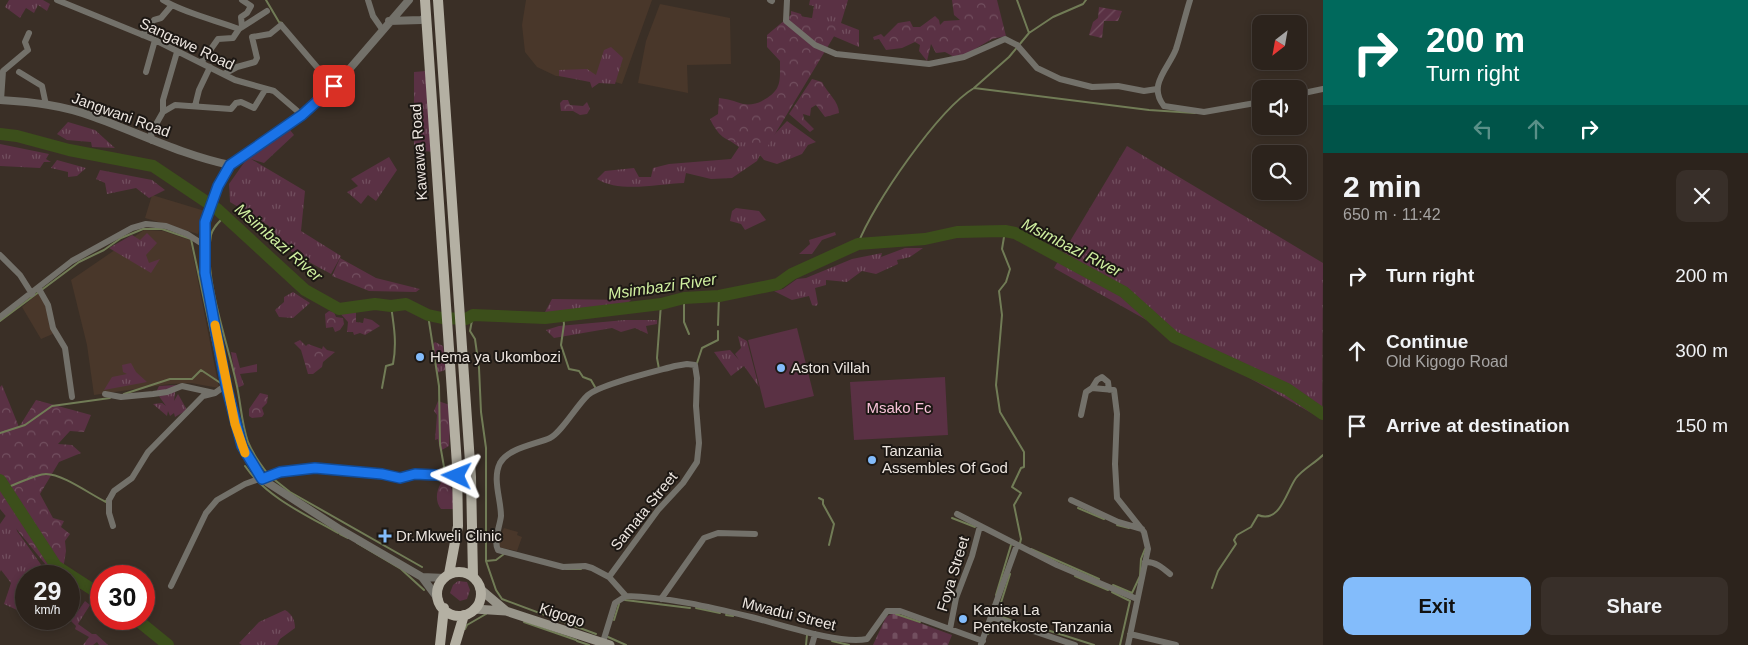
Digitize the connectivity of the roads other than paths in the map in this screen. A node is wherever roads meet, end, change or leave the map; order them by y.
1 (57, 0) edge
2 (163, 0) edge
3 (242, 0) edge
4 (368, 0) edge
5 (409, 0) edge
6 (425, 0) edge
7 (438, 0) edge
8 (787, 0) edge
9 (1190, 0) edge
10 (176, 4) edge
11 (267, 11) dead end
12 (425, 18) junction
13 (389, 20) junction
14 (240, 28) junction
15 (382, 29) junction
16 (29, 33) dead end
17 (142, 35) junction
18 (155, 40) junction
19 (177, 52) junction
20 (201, 62) junction
21 (210, 67) junction
22 (19, 72) dead end
23 (146, 72) dead end
24 (224, 74) junction
25 (334, 86) junction
26 (1323, 88) edge
27 (1158, 89) junction
28 (265, 90) junction
29 (1307, 92) edge
30 (0, 100) edge
31 (46, 104) junction
32 (1252, 104) edge
33 (195, 106) junction
34 (163, 112) junction
35 (302, 115) junction
36 (152, 141) junction
37 (230, 165) junction
38 (204, 244) junction
39 (0, 255) edge
40 (39, 289) junction
41 (32, 294) junction
42 (0, 318) edge
43 (226, 385) junction
44 (1092, 388) junction
45 (1109, 390) junction
46 (215, 393) junction
47 (105, 394) dead end
48 (72, 397) dead end
49 (1080, 415) dead end
50 (457, 476) junction
51 (262, 479) junction
52 (1071, 500) dead end
53 (957, 514) dead end
54 (113, 526) dead end
55 (980, 526) junction
56 (1142, 529) junction
57 (755, 534) dead end
58 (1017, 545) junction
59 (1145, 562) junction
60 (1170, 574) dead end
61 (447, 576) junction
62 (422, 577) junction
63 (473, 577) junction
64 (608, 578) junction
65 (170, 586) dead end
66 (480, 588) junction
67 (626, 596) junction
68 (661, 599) junction
69 (1137, 600) junction
70 (441, 604) junction
71 (474, 609) junction
72 (506, 611) junction
73 (464, 615) junction
74 (992, 617) junction
75 (950, 629) junction
76 (815, 634) junction
77 (1130, 634) junction
78 (866, 642) edge
79 (982, 643) edge
80 (606, 644) edge
81 (440, 645) edge
82 (454, 645) edge
83 (812, 645) edge
84 (1075, 645) edge
85 (1128, 645) edge
86 (1176, 645) edge

1 - 17 street, Sangawe Road
2 - 10 street
3 - 14 street
4 - 15 street
5 - 13 street
6 - 12 main road, Kawawa Road
7 - 63 main road, Kawawa Road
8 - 27 street
9 - 27 street
10 - 14 street
10 - 17 street
11 - 14 street
12 - 13 street
12 - 50 main road, Kawawa Road
13 - 15 street
14 - 20 street
15 - 25 street
16 - 30 street
17 - 18 street, Sangawe Road
18 - 19 street, Sangawe Road
18 - 23 street
19 - 20 street, Sangawe Road
19 - 34 street
20 - 21 street, Sangawe Road
21 - 24 street, Sangawe Road
21 - 33 street
22 - 31 street
24 - 25 street
24 - 28 street, Sangawe Road
25 - 35 street
26 - 29 street
27 - 32 street
28 - 33 street
28 - 35 street, Sangawe Road
30 - 31 street, Jangwani Road
31 - 36 street, Jangwani Road
33 - 34 street
34 - 36 street
35 - 37 street
36 - 37 street, Jangwani Road
37 - 38 street
38 - 40 street
38 - 43 street
39 - 41 street
40 - 41 street
40 - 48 street
41 - 42 street
43 - 46 street
43 - 51 street
44 - 45 street
44 - 45 street
44 - 49 street
45 - 56 street
46 - 47 street
46 - 54 street
50 - 51 street
50 - 61 main road
51 - 62 street
51 - 65 street
52 - 56 street
53 - 55 street
55 - 58 street
55 - 75 street, Foya Street
56 - 59 street
57 - 68 street
58 - 69 street
58 - 74 street
59 - 60 street
59 - 69 street
61 - 62 street
61 - 63 main road
61 - 70 main road
62 - 70 street
63 - 66 main road
64 - 64 street, Samata Street
64 - 67 street
66 - 71 main road
66 - 72 main road
67 - 68 street, Mwadui Street
67 - 80 street
68 - 76 street, Mwadui Street
69 - 77 street
70 - 73 main road
70 - 81 main road
71 - 72 main road
71 - 73 main road
72 - 80 main road, Kigogo
73 - 82 main road
74 - 79 street
74 - 84 street
75 - 78 street, Mwadui Street
75 - 79 street, Mwadui Street
76 - 78 street, Mwadui Street
76 - 83 street
77 - 85 street
77 - 86 street

